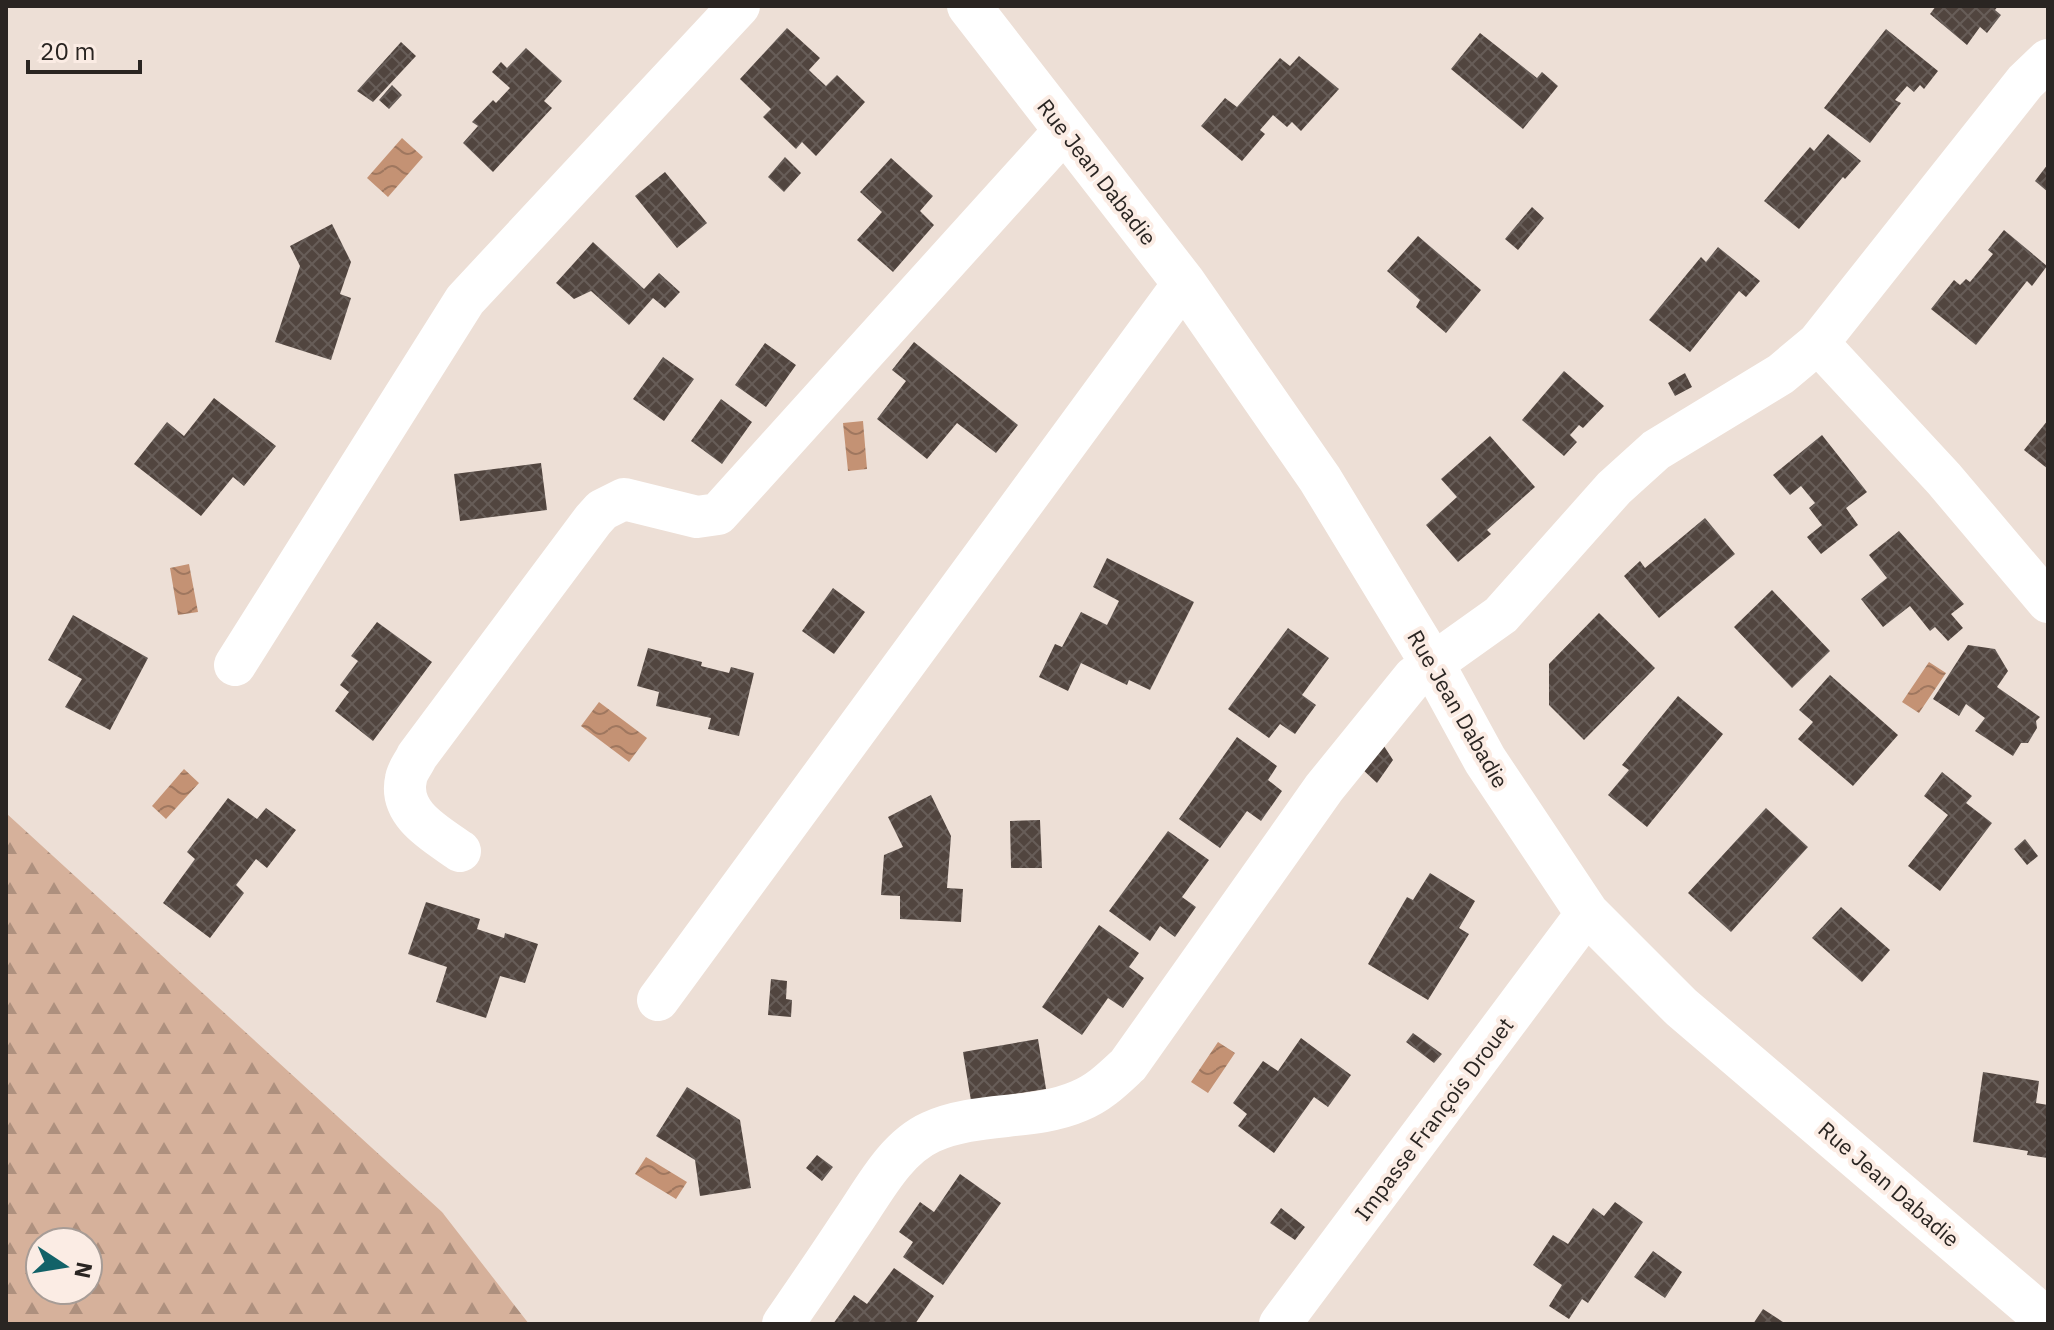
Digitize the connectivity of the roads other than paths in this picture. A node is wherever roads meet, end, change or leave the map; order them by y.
1 (739, 6) edge
2 (969, 6) edge
3 (2048, 60) edge
4 (1065, 130) junction
5 (1184, 283) junction
6 (1818, 343) junction
7 (2048, 602) edge
8 (1432, 663) junction
9 (235, 665) dead end
10 (460, 851) dead end
11 (1587, 913) junction
12 (658, 1000) dead end
13 (2048, 1321) edge
14 (783, 1324) edge
15 (1280, 1324) edge

1 - 9 street
2 - 4 street, Rue Jean Dabadie
3 - 6 street
4 - 5 street, Rue Jean Dabadie
4 - 10 street
5 - 8 street, Rue Jean Dabadie
5 - 12 street
6 - 7 street
6 - 8 street
8 - 11 street, Rue Jean Dabadie
8 - 14 street
11 - 13 street, Rue Jean Dabadie
11 - 15 street, Impasse François Drouet

